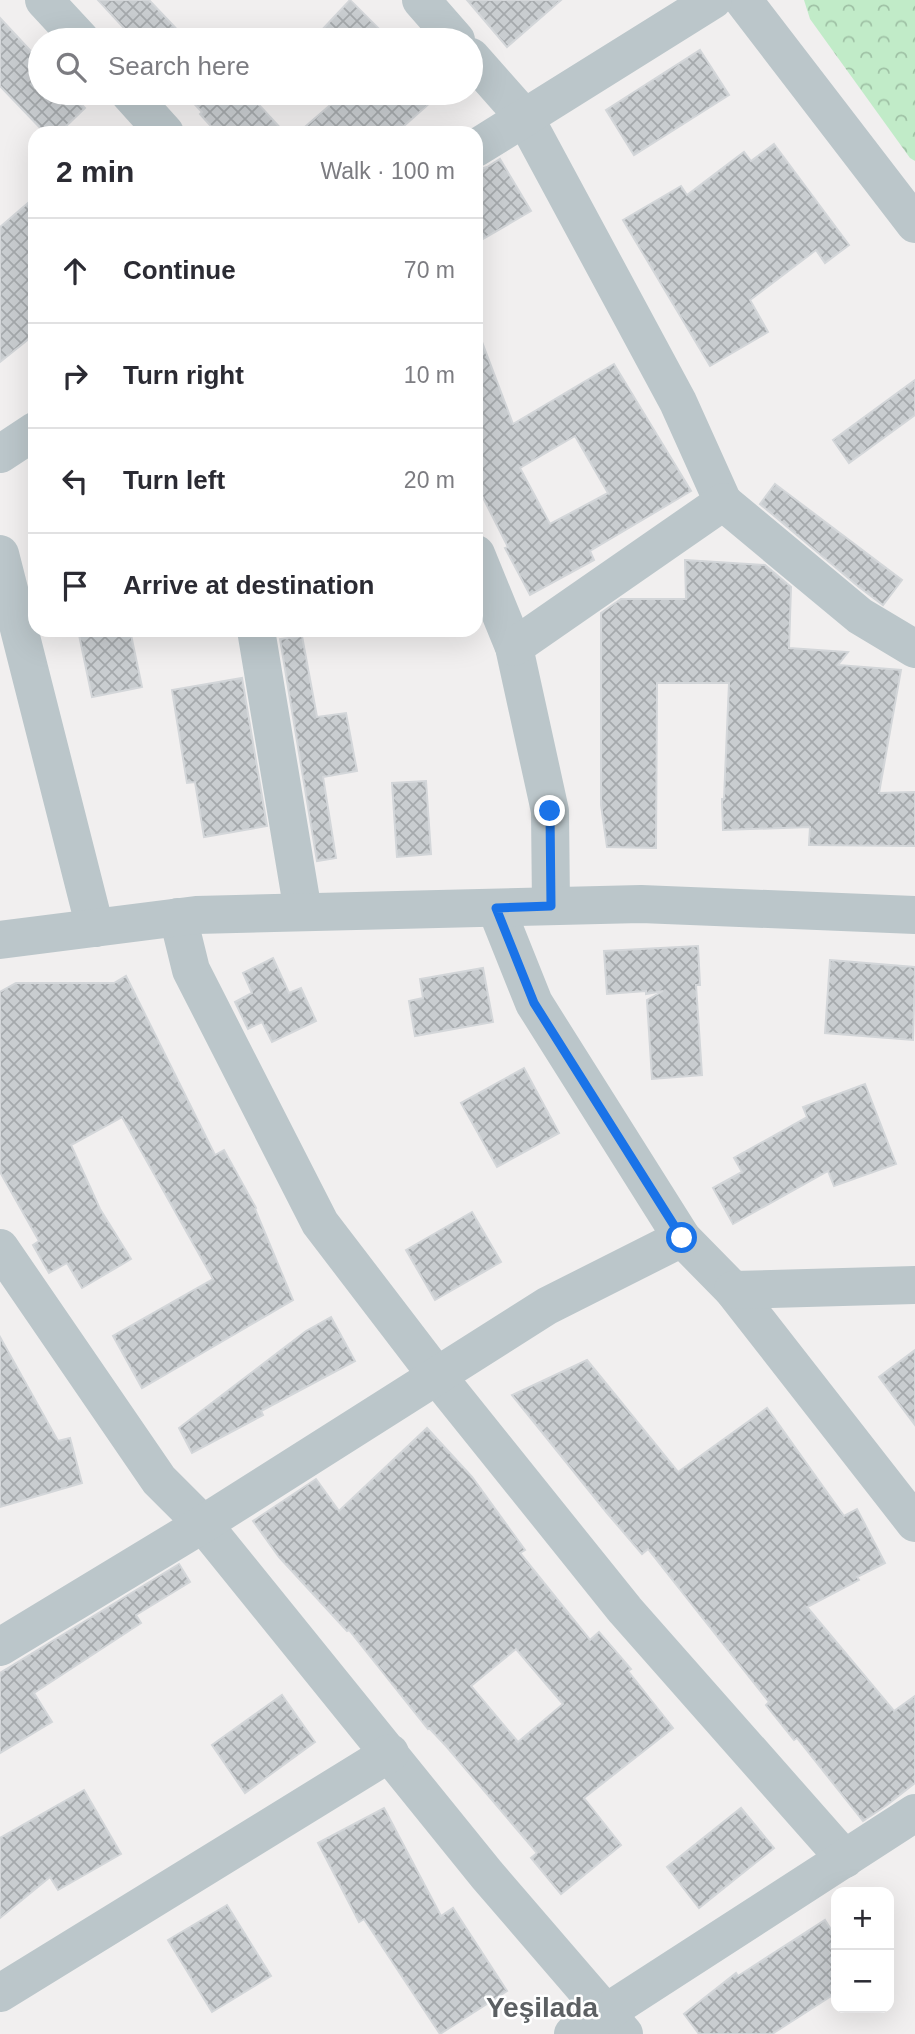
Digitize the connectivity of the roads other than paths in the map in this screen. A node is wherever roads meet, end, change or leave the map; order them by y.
1 (44, 0) edge
2 (421, 0) edge
3 (713, 0) edge
4 (743, 0) edge
5 (70, 28) edge
6 (446, 28) edge
7 (483, 71) edge
8 (140, 105) edge
9 (525, 118) junction
10 (159, 126) edge
11 (483, 144) edge
12 (915, 224) edge
13 (28, 435) edge
14 (1, 451) edge
15 (723, 502) junction
16 (0, 554) edge
17 (483, 571) edge
18 (257, 637) edge
19 (514, 647) junction
20 (915, 649) edge
21 (551, 906) junction
22 (496, 908) junction
23 (303, 912) junction
24 (915, 915) edge
25 (177, 917) junction
26 (94, 928) junction
27 (0, 940) edge
28 (682, 1238) junction
29 (0, 1248) edge
30 (915, 1285) edge
31 (733, 1290) junction
32 (437, 1376) junction
33 (915, 1523) edge
34 (203, 1524) junction
35 (0, 1647) edge
36 (390, 1753) junction
37 (915, 1813) edge
38 (845, 1859) junction
39 (0, 1993) edge
40 (615, 2024) edge
41 (573, 2034) edge

1 - 5 street
2 - 6 street
3 - 9 street
4 - 12 street
7 - 9 street
8 - 10 street
9 - 11 street
9 - 15 street
13 - 14 street
15 - 19 street
15 - 20 street
16 - 26 street
17 - 19 street
18 - 23 street
19 - 21 street
21 - 22 street
21 - 24 street
22 - 23 street
22 - 28 street
23 - 25 street
25 - 26 street
25 - 32 street
26 - 27 street
28 - 31 street
28 - 32 street
29 - 34 street
30 - 31 street
31 - 33 street
32 - 34 street
32 - 38 street
34 - 35 street
34 - 36 street
36 - 39 street
36 - 40 street
37 - 38 street
38 - 40 street
40 - 41 street

